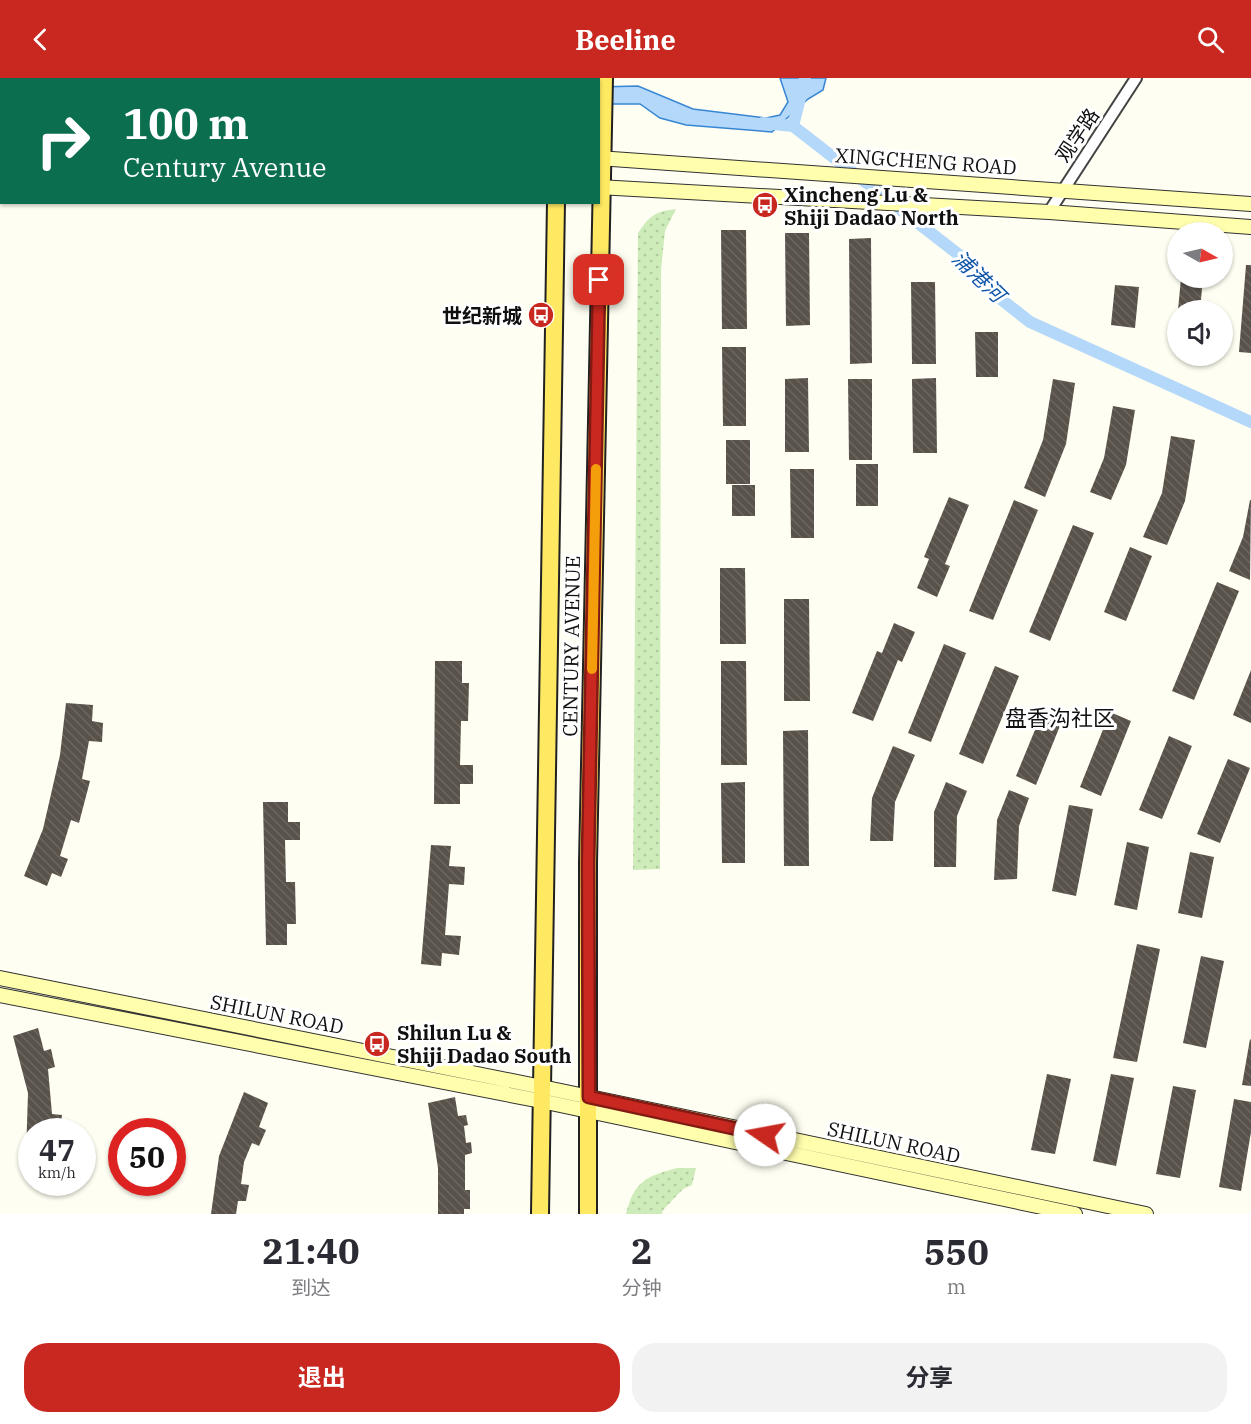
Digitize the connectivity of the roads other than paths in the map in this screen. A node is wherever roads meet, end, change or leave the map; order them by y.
1 (604, 78) edge
2 (1136, 78) edge
3 (600, 158) edge
4 (600, 187) edge
5 (1062, 190) junction
6 (556, 204) edge
7 (600, 204) edge
8 (1251, 204) edge
9 (1049, 212) junction
10 (1251, 227) edge
11 (0, 978) edge
12 (0, 995) edge
13 (541, 1094) junction
14 (589, 1104) junction
15 (540, 1214) edge
16 (588, 1214) edge
17 (1075, 1214) edge
18 (1146, 1214) edge

1 - 3 main road, CENTURY AVENUE
2 - 5 street, 观学路
3 - 4 main road, CENTURY AVENUE
3 - 5 main road, XINGCHENG ROAD
4 - 9 main road
5 - 8 main road, XINGCHENG ROAD
5 - 9 street, 观学路
6 - 13 main road, CENTURY AVENUE
7 - 14 main road, CENTURY AVENUE
9 - 10 main road
11 - 13 main road, SHILUN ROAD
12 - 13 main road, SHILUN ROAD
13 - 14 main road, SHILUN ROAD
13 - 15 main road, CENTURY AVENUE
14 - 16 main road, CENTURY AVENUE
14 - 17 main road, SHILUN ROAD
14 - 18 main road, SHILUN ROAD

